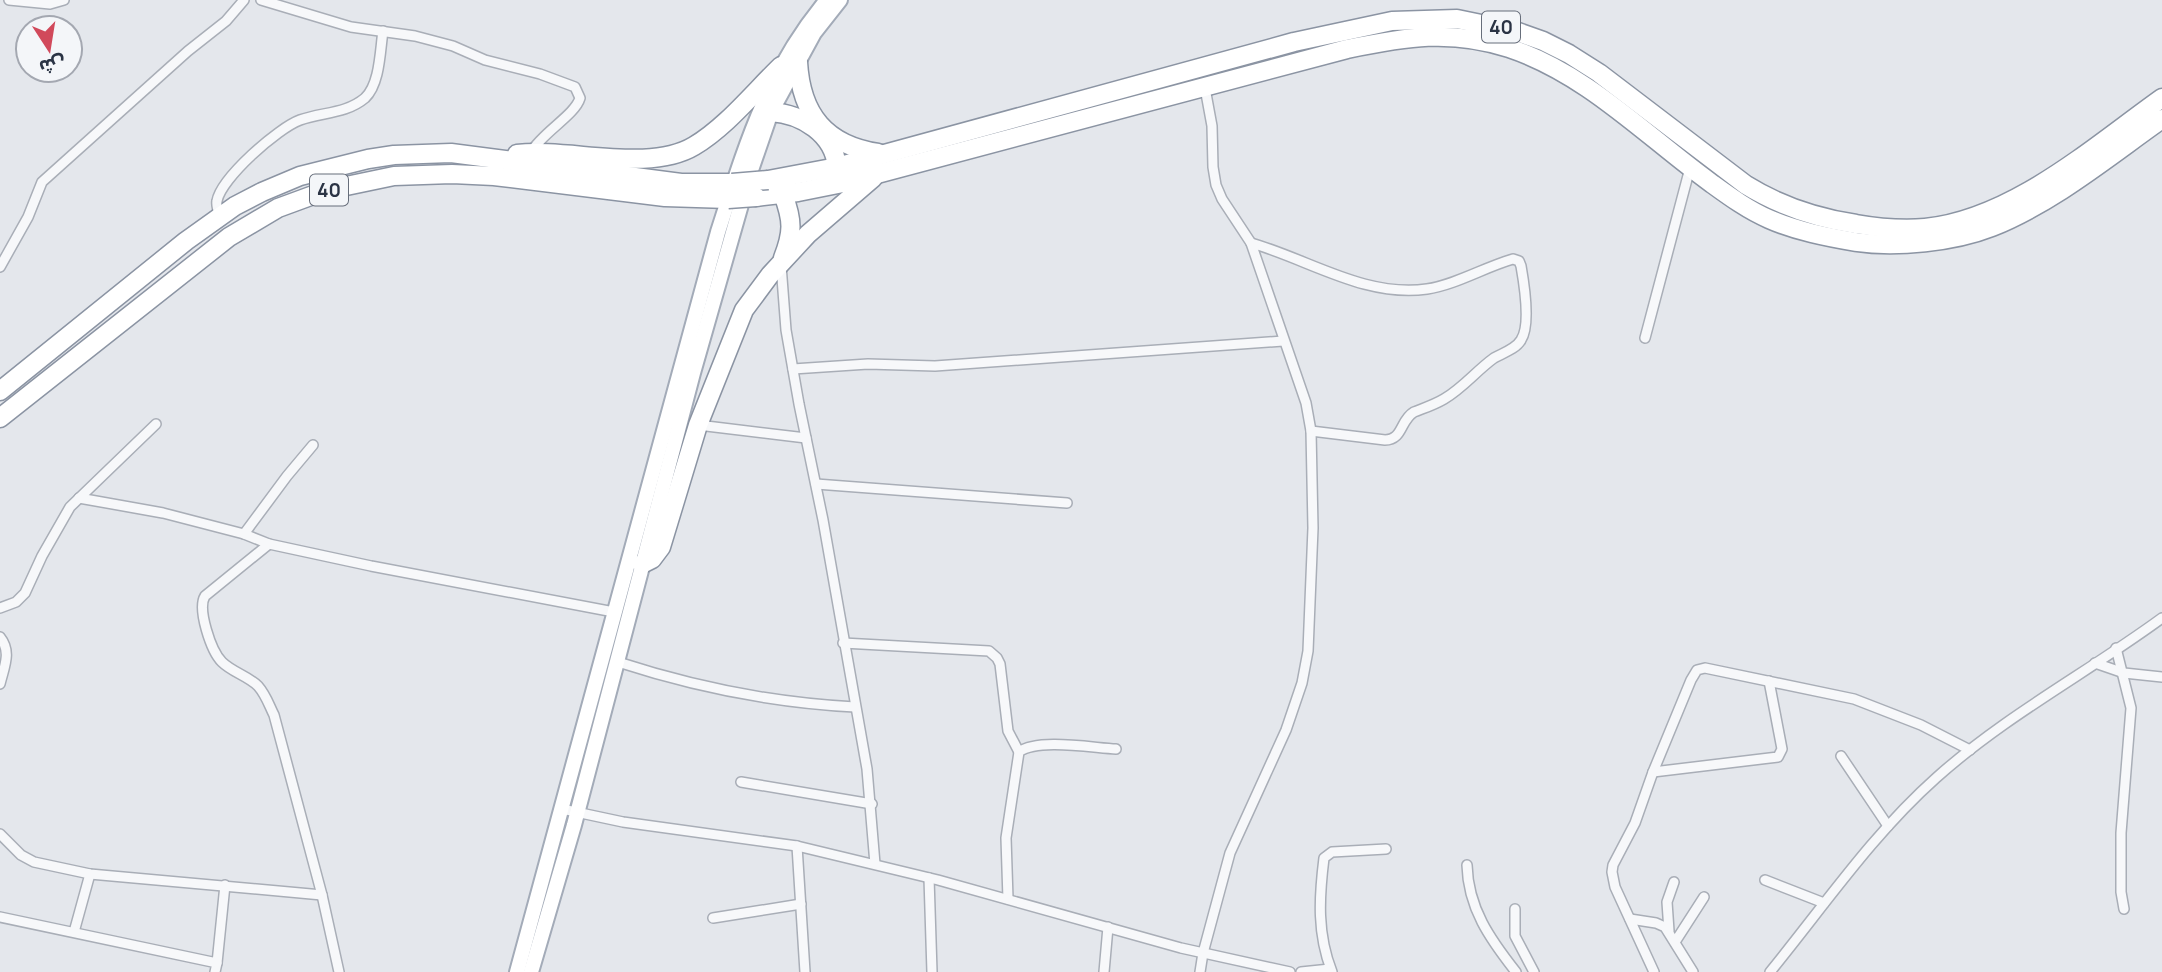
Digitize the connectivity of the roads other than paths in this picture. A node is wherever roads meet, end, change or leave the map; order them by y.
1 (9, 0) edge
2 (64, 0) edge
3 (244, 0) edge
4 (261, 0) edge
5 (827, 0) edge
6 (839, 0) edge
7 (383, 32) junction
8 (1294, 42) junction
9 (1298, 62) junction
10 (789, 64) junction
11 (1205, 88) junction
12 (2162, 98) edge
13 (771, 111) junction
14 (2162, 119) edge
15 (531, 152) junction
16 (885, 154) junction
17 (491, 157) junction
18 (838, 167) junction
19 (1690, 168) junction
20 (878, 173) junction
21 (730, 191) junction
22 (783, 194) junction
23 (220, 216) junction
24 (1251, 243) junction
25 (780, 264) junction
26 (0, 267) edge
27 (127, 286) junction
28 (142, 303) junction
29 (1645, 338) dead end
30 (1283, 341) junction
31 (793, 369) junction
32 (0, 391) edge
33 (0, 418) edge
34 (156, 424) dead end
35 (698, 425) junction
36 (1311, 431) junction
37 (806, 438) junction
38 (313, 445) dead end
39 (816, 484) junction
40 (79, 498) junction
41 (1067, 503) dead end
42 (244, 534) junction
43 (269, 544) junction
44 (636, 562) junction
45 (0, 608) edge
46 (614, 611) junction
47 (2162, 618) edge
48 (0, 637) edge
49 (843, 643) junction
50 (2116, 648) junction
51 (618, 662) junction
52 (2095, 663) junction
53 (2124, 673) junction
54 (2162, 677) edge
55 (1769, 681) junction
56 (0, 684) edge
57 (855, 706) junction
58 (1116, 749) dead end
59 (1970, 750) junction
60 (1019, 752) junction
61 (1841, 756) dead end
62 (1653, 772) junction
63 (741, 782) dead end
64 (872, 804) junction
65 (562, 809) junction
66 (577, 812) junction
67 (1888, 826) junction
68 (0, 834) edge
69 (797, 846) junction
70 (1386, 849) dead end
71 (875, 864) junction
72 (1467, 865) dead end
73 (90, 874) junction
74 (929, 878) junction
75 (1765, 880) dead end
76 (1674, 882) dead end
77 (225, 886) junction
78 (322, 895) junction
79 (1704, 897) dead end
80 (1008, 899) junction
81 (801, 904) junction
82 (1824, 904) junction
83 (1515, 909) dead end
84 (2124, 909) dead end
85 (0, 917) edge
86 (713, 918) dead end
87 (1630, 919) junction
88 (1108, 927) junction
89 (1669, 931) junction
90 (74, 932) junction
91 (1675, 942) junction
92 (1203, 953) junction
93 (216, 967) edge
94 (1331, 970) edge
95 (340, 972) edge
96 (517, 972) edge
97 (531, 972) edge
98 (806, 972) edge
99 (932, 972) edge
100 (1104, 972) edge
101 (1200, 972) edge
102 (1290, 972) edge
103 (1301, 972) edge
104 (1516, 972) edge
105 (1534, 972) edge
106 (1654, 972) edge
107 (1693, 972) edge
108 (1770, 972) edge

1 - 2 street
3 - 26 street
4 - 7 street
5 - 10 main road
6 - 10 main road
7 - 15 street
7 - 23 street
8 - 9 highway
8 - 12 highway, 40
8 - 16 highway, 40
9 - 11 highway, 40
9 - 19 highway, 40
10 - 13 main road
10 - 15 highway
10 - 16 highway
10 - 44 main road
11 - 20 highway, 40
11 - 24 street
13 - 18 highway
13 - 44 main road
14 - 19 highway, 40
15 - 17 highway
16 - 18 highway, 40
17 - 21 highway, 40
17 - 23 highway, 40
18 - 21 highway, 40, bridge
19 - 29 street
20 - 22 highway, 40
20 - 25 highway
21 - 22 highway, 40, bridge
21 - 28 highway, 40
22 - 25 highway
23 - 27 highway, 40
24 - 30 street
24 - 36 street
25 - 31 street
25 - 35 highway
27 - 28 highway
27 - 32 highway, 40
28 - 33 highway, 40
30 - 31 street
30 - 36 street
31 - 37 street
34 - 40 street
35 - 37 street
35 - 44 highway
36 - 92 street
37 - 39 street
38 - 42 street
39 - 41 street
39 - 49 street
40 - 42 street
40 - 45 street
42 - 43 street
43 - 46 street
43 - 78 street
44 - 46 main road
44 - 51 main road
46 - 65 main road
47 - 50 street
48 - 56 street
49 - 57 street
49 - 60 street
50 - 52 street
50 - 53 street
51 - 57 street
51 - 66 main road
52 - 53 street
52 - 59 street
53 - 54 street
53 - 84 street
55 - 59 street
55 - 62 street
55 - 62 street
57 - 64 street
58 - 60 street
59 - 67 street
60 - 80 street
61 - 67 street
62 - 87 street
63 - 64 street
64 - 71 street
65 - 66 street
65 - 96 main road
66 - 69 street
66 - 97 main road
67 - 82 street
68 - 73 street
69 - 71 street
69 - 81 street
70 - 94 street
71 - 74 street
72 - 104 street
73 - 77 street
73 - 90 street
74 - 80 street
74 - 99 street
75 - 82 street
76 - 89 street
77 - 78 street
77 - 93 street
78 - 95 street
79 - 91 street
80 - 88 street
81 - 86 street
81 - 98 street
82 - 108 street
83 - 105 street
85 - 90 street
87 - 89 street
87 - 106 street
88 - 92 street
88 - 100 street
89 - 91 street
90 - 93 street
91 - 107 street
92 - 101 street
92 - 102 street
94 - 103 street

